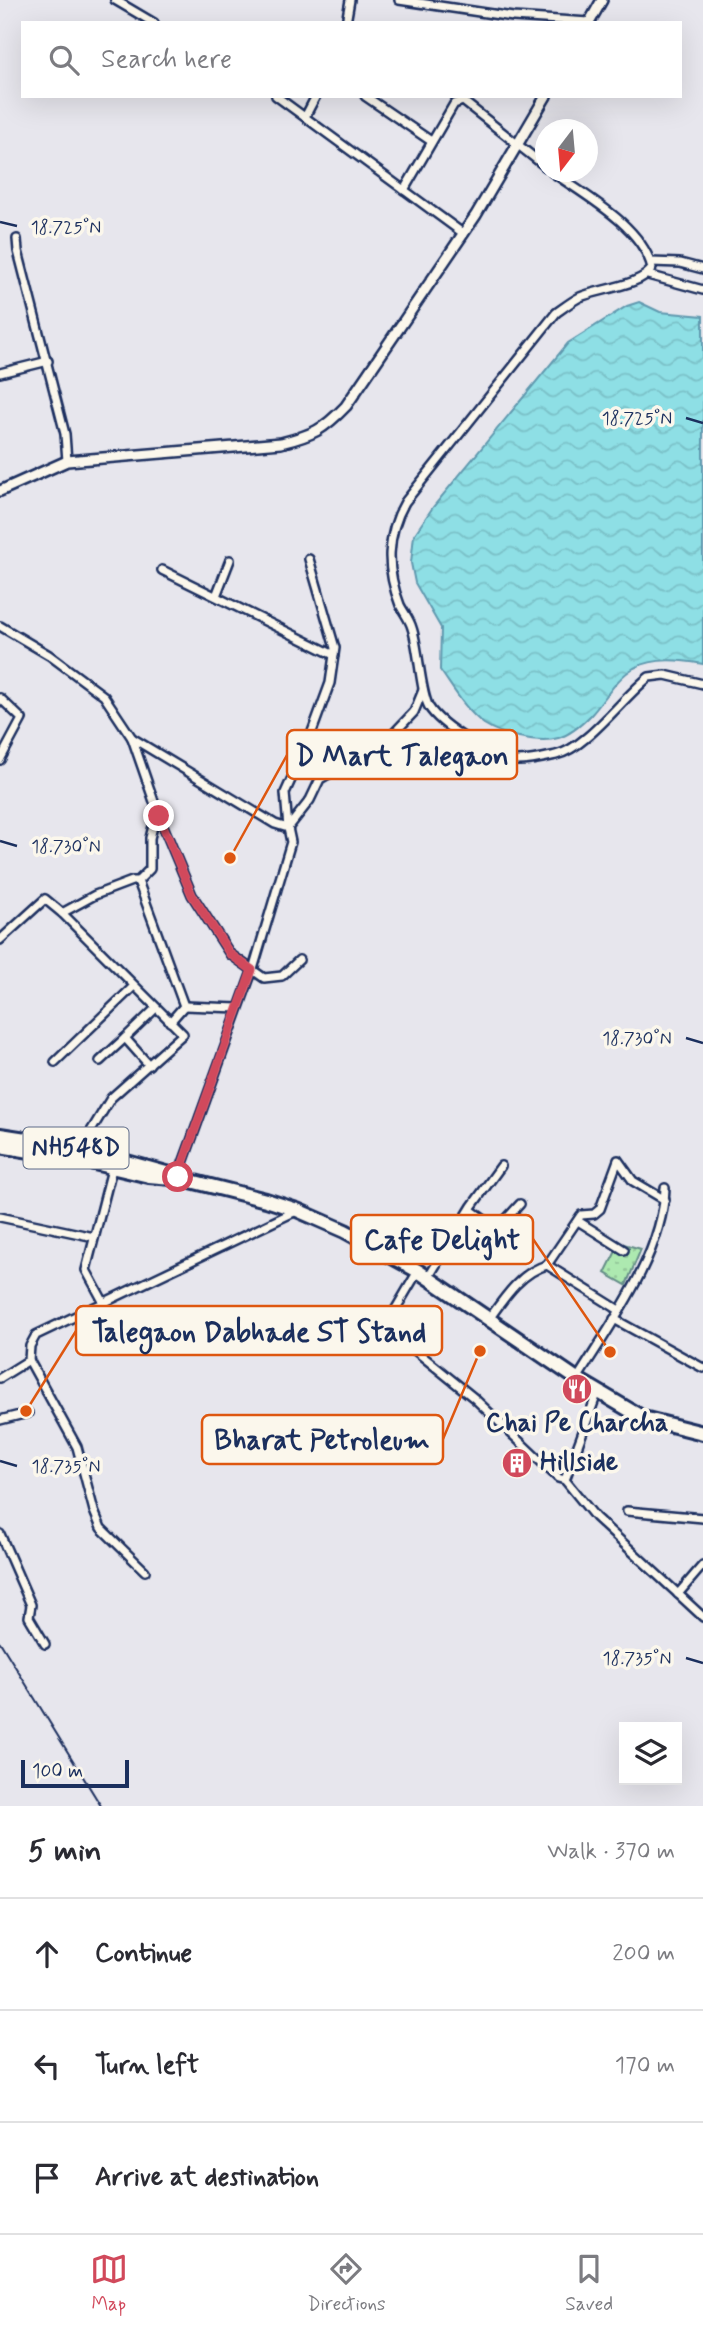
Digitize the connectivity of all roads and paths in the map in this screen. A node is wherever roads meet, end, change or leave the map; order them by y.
1 (115, 0) edge
2 (350, 0) edge
3 (399, 0) edge
4 (602, 0) edge
5 (511, 20) edge
6 (151, 21) edge
7 (346, 21) edge
8 (537, 21) edge
9 (590, 21) edge
10 (279, 98) edge
11 (315, 98) edge
12 (368, 98) edge
13 (464, 98) edge
14 (545, 98) edge
15 (305, 117) junction
16 (431, 141) junction
17 (516, 145) junction
18 (535, 159) edge
19 (566, 182) edge
20 (404, 190) junction
21 (464, 234) junction
22 (17, 239) dead end
23 (651, 262) junction
24 (703, 269) edge
25 (648, 275) junction
26 (703, 290) edge
27 (48, 361) junction
28 (0, 373) edge
29 (67, 461) junction
30 (0, 491) edge
31 (230, 559) dead end
32 (309, 559) dead end
33 (162, 570) dead end
34 (216, 596) junction
35 (0, 626) edge
36 (334, 655) junction
37 (703, 684) edge
38 (424, 688) junction
39 (0, 698) edge
40 (132, 738) junction
41 (1, 755) edge
42 (158, 811) junction
43 (288, 828) junction
44 (138, 881) junction
45 (62, 913) junction
46 (0, 940) edge
47 (299, 960) dead end
48 (252, 970) junction
49 (134, 986) junction
50 (184, 1006) junction
51 (156, 1008) junction
52 (238, 1008) junction
53 (170, 1022) junction
54 (125, 1038) junction
55 (100, 1061) dead end
56 (55, 1062) dead end
57 (149, 1065) junction
58 (0, 1135) edge
59 (0, 1146) edge
60 (80, 1149) junction
61 (501, 1166) dead end
62 (112, 1169) junction
63 (181, 1177) junction
64 (665, 1188) dead end
65 (665, 1200) junction
66 (520, 1204) dead end
67 (297, 1210) junction
68 (471, 1210) junction
69 (0, 1217) edge
70 (578, 1221) junction
71 (94, 1237) junction
72 (624, 1250) dead end
73 (547, 1265) junction
74 (423, 1275) junction
75 (104, 1303) junction
76 (619, 1310) junction
77 (489, 1319) junction
78 (614, 1319) junction
79 (29, 1360) junction
80 (703, 1368) edge
81 (0, 1378) edge
82 (577, 1379) junction
83 (598, 1391) junction
84 (28, 1413) dead end
85 (0, 1420) edge
86 (703, 1433) edge
87 (565, 1480) junction
88 (627, 1511) dead end
89 (703, 1518) edge
90 (0, 1534) edge
91 (703, 1565) edge
92 (145, 1571) dead end
93 (678, 1594) junction
94 (703, 1617) edge
95 (45, 1644) dead end

1 - 6 street
2 - 7 street
3 - 5 street
4 - 9 street
5 - 8 street
10 - 15 street
11 - 15 street
12 - 16 street
13 - 16 street
13 - 17 street
14 - 17 street
15 - 20 street
16 - 20 street
17 - 18 street
17 - 21 street
19 - 23 street
20 - 21 street
21 - 29 street
22 - 27 street
23 - 24 street
23 - 25 street
25 - 26 street
25 - 38 street
27 - 28 street
27 - 29 street
29 - 30 street
31 - 34 street
32 - 36 street
33 - 34 street
34 - 36 street
35 - 40 street
36 - 43 street
37 - 38 street
38 - 43 street
39 - 41 street
40 - 42 street
40 - 43 street
42 - 44 street
42 - 48 street
43 - 48 street
44 - 45 street
44 - 50 street
45 - 46 street
45 - 49 street
47 - 48 street
48 - 52 street
49 - 51 street
49 - 56 street
50 - 52 street
50 - 53 street
51 - 53 street
51 - 54 street
52 - 63 street
53 - 57 street
54 - 55 street
54 - 57 street
57 - 60 street
58 - 60 highway, NH548D
59 - 62 highway, NH548D
60 - 63 highway, NH548D
61 - 68 street
62 - 63 highway, NH548D
62 - 71 street
63 - 67 highway, NH548D
64 - 65 street
65 - 70 street
65 - 76 street
66 - 68 street
67 - 74 highway, NH548D
67 - 75 street
68 - 74 street
69 - 71 street
70 - 72 street
70 - 73 street
71 - 75 street
73 - 76 street
73 - 77 street
74 - 77 highway, NH548D
74 - 87 street
75 - 79 street
76 - 78 street
77 - 82 highway, NH548D
78 - 80 street
78 - 82 street
79 - 81 street
79 - 92 street
82 - 83 highway, NH548D
83 - 86 highway, NH548D
83 - 87 street
84 - 85 street
87 - 93 street
88 - 89 street
90 - 95 street
91 - 93 street
93 - 94 street

